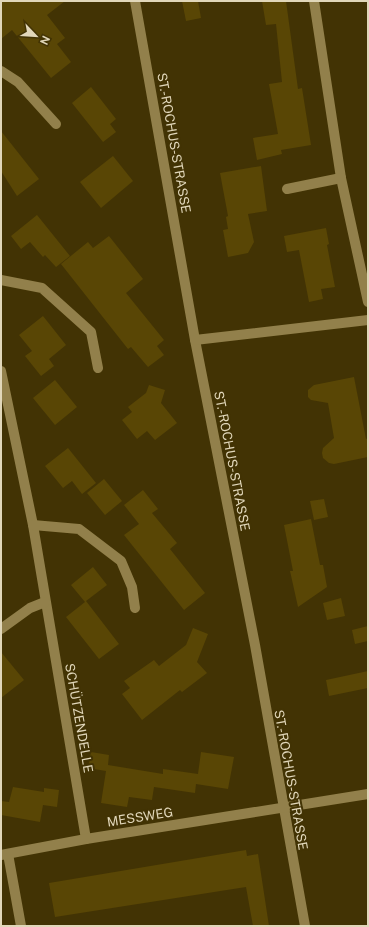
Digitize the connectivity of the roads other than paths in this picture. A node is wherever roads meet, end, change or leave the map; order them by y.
1 (135, 1) edge
2 (314, 1) edge
3 (1, 71) edge
4 (56, 124) dead end
5 (341, 178) junction
6 (287, 189) dead end
7 (1, 280) edge
8 (368, 302) edge
9 (368, 320) edge
10 (195, 340) junction
11 (98, 368) dead end
12 (1, 371) edge
13 (4, 403) edge
14 (33, 525) junction
15 (46, 602) junction
16 (135, 608) dead end
17 (1, 629) edge
18 (368, 794) edge
19 (283, 808) junction
20 (86, 839) junction
21 (4, 854) edge
22 (21, 926) edge
23 (305, 926) edge

1 - 10 street, ST.-ROCHUS-STRASSE
2 - 5 street
3 - 4 street
5 - 6 street
5 - 8 street
7 - 11 street
9 - 10 street
10 - 19 street, ST.-ROCHUS-STRASSE
12 - 13 street, SCHÜTZENDELLE
13 - 14 street, SCHÜTZENDELLE
14 - 15 street, SCHÜTZENDELLE
14 - 16 street
15 - 17 street
15 - 20 street, SCHÜTZENDELLE
18 - 19 street, MESSWEG
19 - 20 street, MESSWEG
19 - 23 street, ST.-ROCHUS-STRASSE
20 - 21 street, MESSWEG
21 - 22 street

